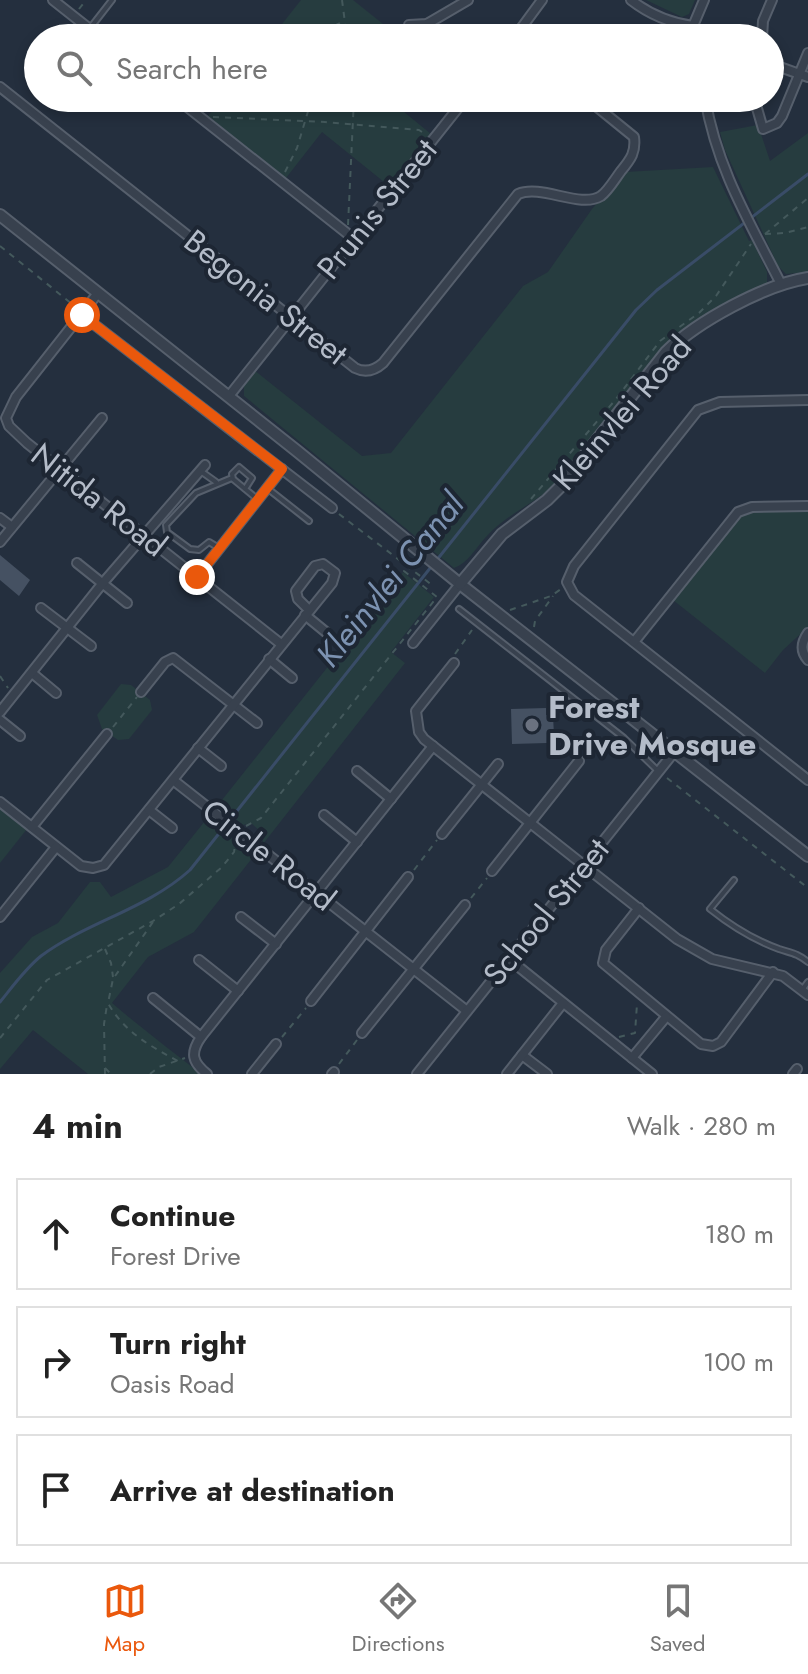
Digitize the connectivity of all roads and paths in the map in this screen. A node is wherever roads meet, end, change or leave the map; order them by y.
1 (53, 0) edge
2 (86, 0) edge
3 (112, 0) edge
4 (342, 0) edge
5 (468, 0) edge
6 (542, 0) edge
7 (631, 0) edge
8 (704, 0) edge
9 (772, 0) edge
10 (73, 16) junction
11 (345, 21) junction
12 (83, 24) edge
13 (94, 24) edge
14 (338, 24) edge
15 (345, 24) edge
16 (427, 24) edge
17 (524, 24) edge
18 (678, 24) edge
19 (694, 24) edge
20 (763, 24) edge
21 (808, 53) edge
22 (784, 69) edge
23 (804, 76) edge
24 (0, 87) edge
25 (24, 106) edge
26 (32, 112) edge
27 (194, 112) edge
28 (307, 112) edge
29 (353, 112) edge
30 (455, 112) edge
31 (603, 112) edge
32 (708, 112) edge
33 (758, 112) edge
34 (304, 121) junction
35 (206, 122) junction
36 (352, 125) junction
37 (432, 140) junction
38 (278, 179) junction
39 (808, 198) edge
40 (0, 215) edge
41 (808, 227) edge
42 (345, 232) junction
43 (353, 238) junction
44 (754, 240) junction
45 (0, 246) edge
46 (808, 278) edge
47 (781, 284) junction
48 (98, 293) junction
49 (80, 312) junction
50 (290, 317) junction
51 (229, 396) junction
52 (808, 400) edge
53 (102, 418) dead end
54 (202, 467) joint
55 (59, 468) junction
56 (282, 469) junction
57 (232, 478) junction
58 (216, 482) junction
59 (267, 488) junction
60 (245, 489) junction
61 (258, 500) junction
62 (524, 506) dead end
63 (808, 506) edge
64 (332, 508) joint
65 (0, 518) edge
66 (309, 521) dead end
67 (12, 527) junction
68 (145, 535) junction
69 (0, 542) edge
70 (219, 548) junction
71 (77, 563) dead end
72 (407, 566) junction
73 (197, 577) junction
74 (567, 582) junction
75 (102, 584) junction
76 (460, 584) junction
77 (432, 585) dead end
78 (553, 595) junction
79 (127, 603) dead end
80 (41, 608) dead end
81 (459, 609) dead end
82 (510, 610) dead end
83 (307, 612) junction
84 (477, 624) junction
85 (67, 628) junction
86 (534, 628) dead end
87 (327, 633) dead end
88 (808, 633) edge
89 (634, 642) junction
90 (413, 643) dead end
91 (281, 644) junction
92 (91, 646) dead end
93 (269, 659) junction
94 (808, 660) edge
95 (454, 663) joint
96 (32, 673) junction
97 (0, 676) edge
98 (292, 678) dead end
99 (141, 692) joint
100 (56, 693) dead end
101 (14, 695) junction
102 (233, 704) junction
103 (0, 712) edge
104 (0, 720) edge
105 (257, 723) dead end
106 (107, 734) joint
107 (20, 736) dead end
108 (433, 746) junction
109 (198, 748) junction
110 (675, 751) junction
111 (579, 761) dead end
112 (498, 764) dead end
113 (221, 766) dead end
114 (357, 771) dead end
115 (659, 772) junction
116 (173, 780) junction
117 (808, 780) edge
118 (481, 784) junction
119 (391, 799) junction
120 (0, 802) edge
121 (149, 810) junction
122 (324, 815) dead end
123 (531, 824) junction
124 (32, 827) junction
125 (172, 828) dead end
126 (239, 832) junction
127 (442, 834) joint
128 (357, 842) junction
129 (56, 847) junction
130 (808, 856) edge
131 (584, 865) junction
132 (492, 871) joint
133 (408, 877) joint
134 (734, 880) dead end
135 (808, 888) edge
136 (317, 892) junction
137 (465, 905) joint
138 (639, 908) junction
139 (0, 917) edge
140 (241, 917) dead end
141 (153, 921) junction
142 (365, 931) junction
143 (276, 944) junction
144 (105, 948) junction
145 (509, 959) junction
146 (199, 960) dead end
147 (808, 962) edge
148 (415, 969) junction
149 (773, 972) junction
150 (113, 979) junction
151 (238, 991) junction
152 (807, 991) edge
153 (640, 995) junction
154 (153, 998) dead end
155 (311, 1001) joint
156 (108, 1003) junction
157 (563, 1003) junction
158 (467, 1011) junction
159 (666, 1017) junction
160 (362, 1033) joint
161 (201, 1037) junction
162 (0, 1038) edge
163 (609, 1040) junction
164 (276, 1044) joint
165 (522, 1055) junction
166 (193, 1056) junction
167 (632, 1058) junction
168 (178, 1061) junction
169 (104, 1067) junction
170 (333, 1073) edge
171 (105, 1074) edge
172 (111, 1074) edge
173 (150, 1074) edge
174 (207, 1074) edge
175 (252, 1074) edge
176 (417, 1074) edge
177 (507, 1074) edge
178 (547, 1074) edge
179 (652, 1074) edge

1 - 10 street
2 - 10 path
3 - 13 lane
4 - 11 path
5 - 16 street
6 - 17 street
7 - 18 street
8 - 19 street
9 - 20 street
10 - 12 street
11 - 14 path
11 - 15 path
21 - 23 street
22 - 23 street
23 - 33 street
24 - 25 street, Begonia Street
26 - 50 street, Begonia Street
27 - 35 street
28 - 34 path
29 - 36 path
30 - 37 street, Prunis Street
31 - 50 street, Begonia Street
32 - 44 street
34 - 35 path
34 - 36 path
34 - 38 path
35 - 38 street
36 - 37 path
36 - 42 path
37 - 43 street, Prunis Street
38 - 42 street
39 - 41 path
40 - 48 street
42 - 43 street
43 - 50 street, Prunis Street
44 - 47 street
44 - 62 path
45 - 49 path
46 - 47 street, Kleinvlei Road
47 - 76 street, Kleinvlei Road
48 - 49 street, Nitida Road
48 - 51 street
49 - 55 street, Nitida Road
49 - 56 street
50 - 51 street, Prunis Street
51 - 76 street
52 - 74 street
53 - 55 street
54 - 58 lane
54 - 68 street
55 - 67 street
55 - 68 street, Nitida Road
56 - 59 street
56 - 64 street
57 - 58 lane
57 - 60 lane
57 - 60 lane
58 - 70 lane
59 - 61 street
59 - 66 lane
60 - 61 lane
61 - 70 street
63 - 89 street
64 - 72 path
65 - 67 street
67 - 69 street
68 - 73 street, Nitida Road
68 - 75 street
70 - 73 street
71 - 75 street
72 - 77 path
72 - 126 path
73 - 91 street, Nitida Road
74 - 78 path
74 - 89 street
75 - 79 street
75 - 85 street
76 - 90 street
76 - 110 street
78 - 82 path
78 - 86 path
80 - 85 street
81 - 84 lane
83 - 83 street
83 - 87 street
83 - 91 street
84 - 95 path
84 - 115 lane
85 - 92 street
85 - 96 street
88 - 94 street
89 - 117 street
91 - 93 street
93 - 98 street
93 - 102 street
95 - 108 street
96 - 100 street
96 - 101 street
97 - 101 path
99 - 102 street
99 - 106 path
101 - 103 street
102 - 105 street
102 - 109 street
104 - 107 street
106 - 124 street
108 - 118 street
108 - 119 street
109 - 113 street
109 - 116 street
110 - 115 street, School Street
110 - 130 street
111 - 123 street
112 - 118 street
114 - 119 street
115 - 131 street, School Street
115 - 135 path
116 - 121 street
116 - 126 street, Circle Road
118 - 123 street
118 - 127 street
119 - 128 street
120 - 124 street
121 - 125 street
121 - 129 street
122 - 128 street
123 - 131 street
123 - 132 street
124 - 129 street
126 - 136 street, Circle Road
126 - 141 path
127 - 133 path
128 - 136 street
129 - 139 street
131 - 138 street
131 - 145 street, School Street
132 - 137 path
133 - 142 street, Circle Road
134 - 147 lane
136 - 142 street, Circle Road
136 - 143 street
137 - 148 street
138 - 149 street
138 - 153 street
140 - 143 street
141 - 144 path
141 - 150 path
142 - 148 street, Circle Road
142 - 155 street, Circle Road
143 - 151 street
144 - 150 path
144 - 162 path
145 - 157 street
145 - 158 street, School Street
146 - 151 street
148 - 158 street, Circle Road
148 - 160 street
149 - 152 street
149 - 159 street
150 - 156 path
151 - 161 street
153 - 159 street
153 - 163 path
154 - 161 street
155 - 164 path
156 - 168 path
156 - 169 path
157 - 163 street
157 - 165 street
158 - 176 street, School Street
159 - 167 street
160 - 170 path
161 - 166 street
163 - 167 street
164 - 175 street
165 - 177 street
165 - 178 street
166 - 168 path
166 - 174 street
167 - 179 street
168 - 173 path
169 - 171 path
169 - 172 path

